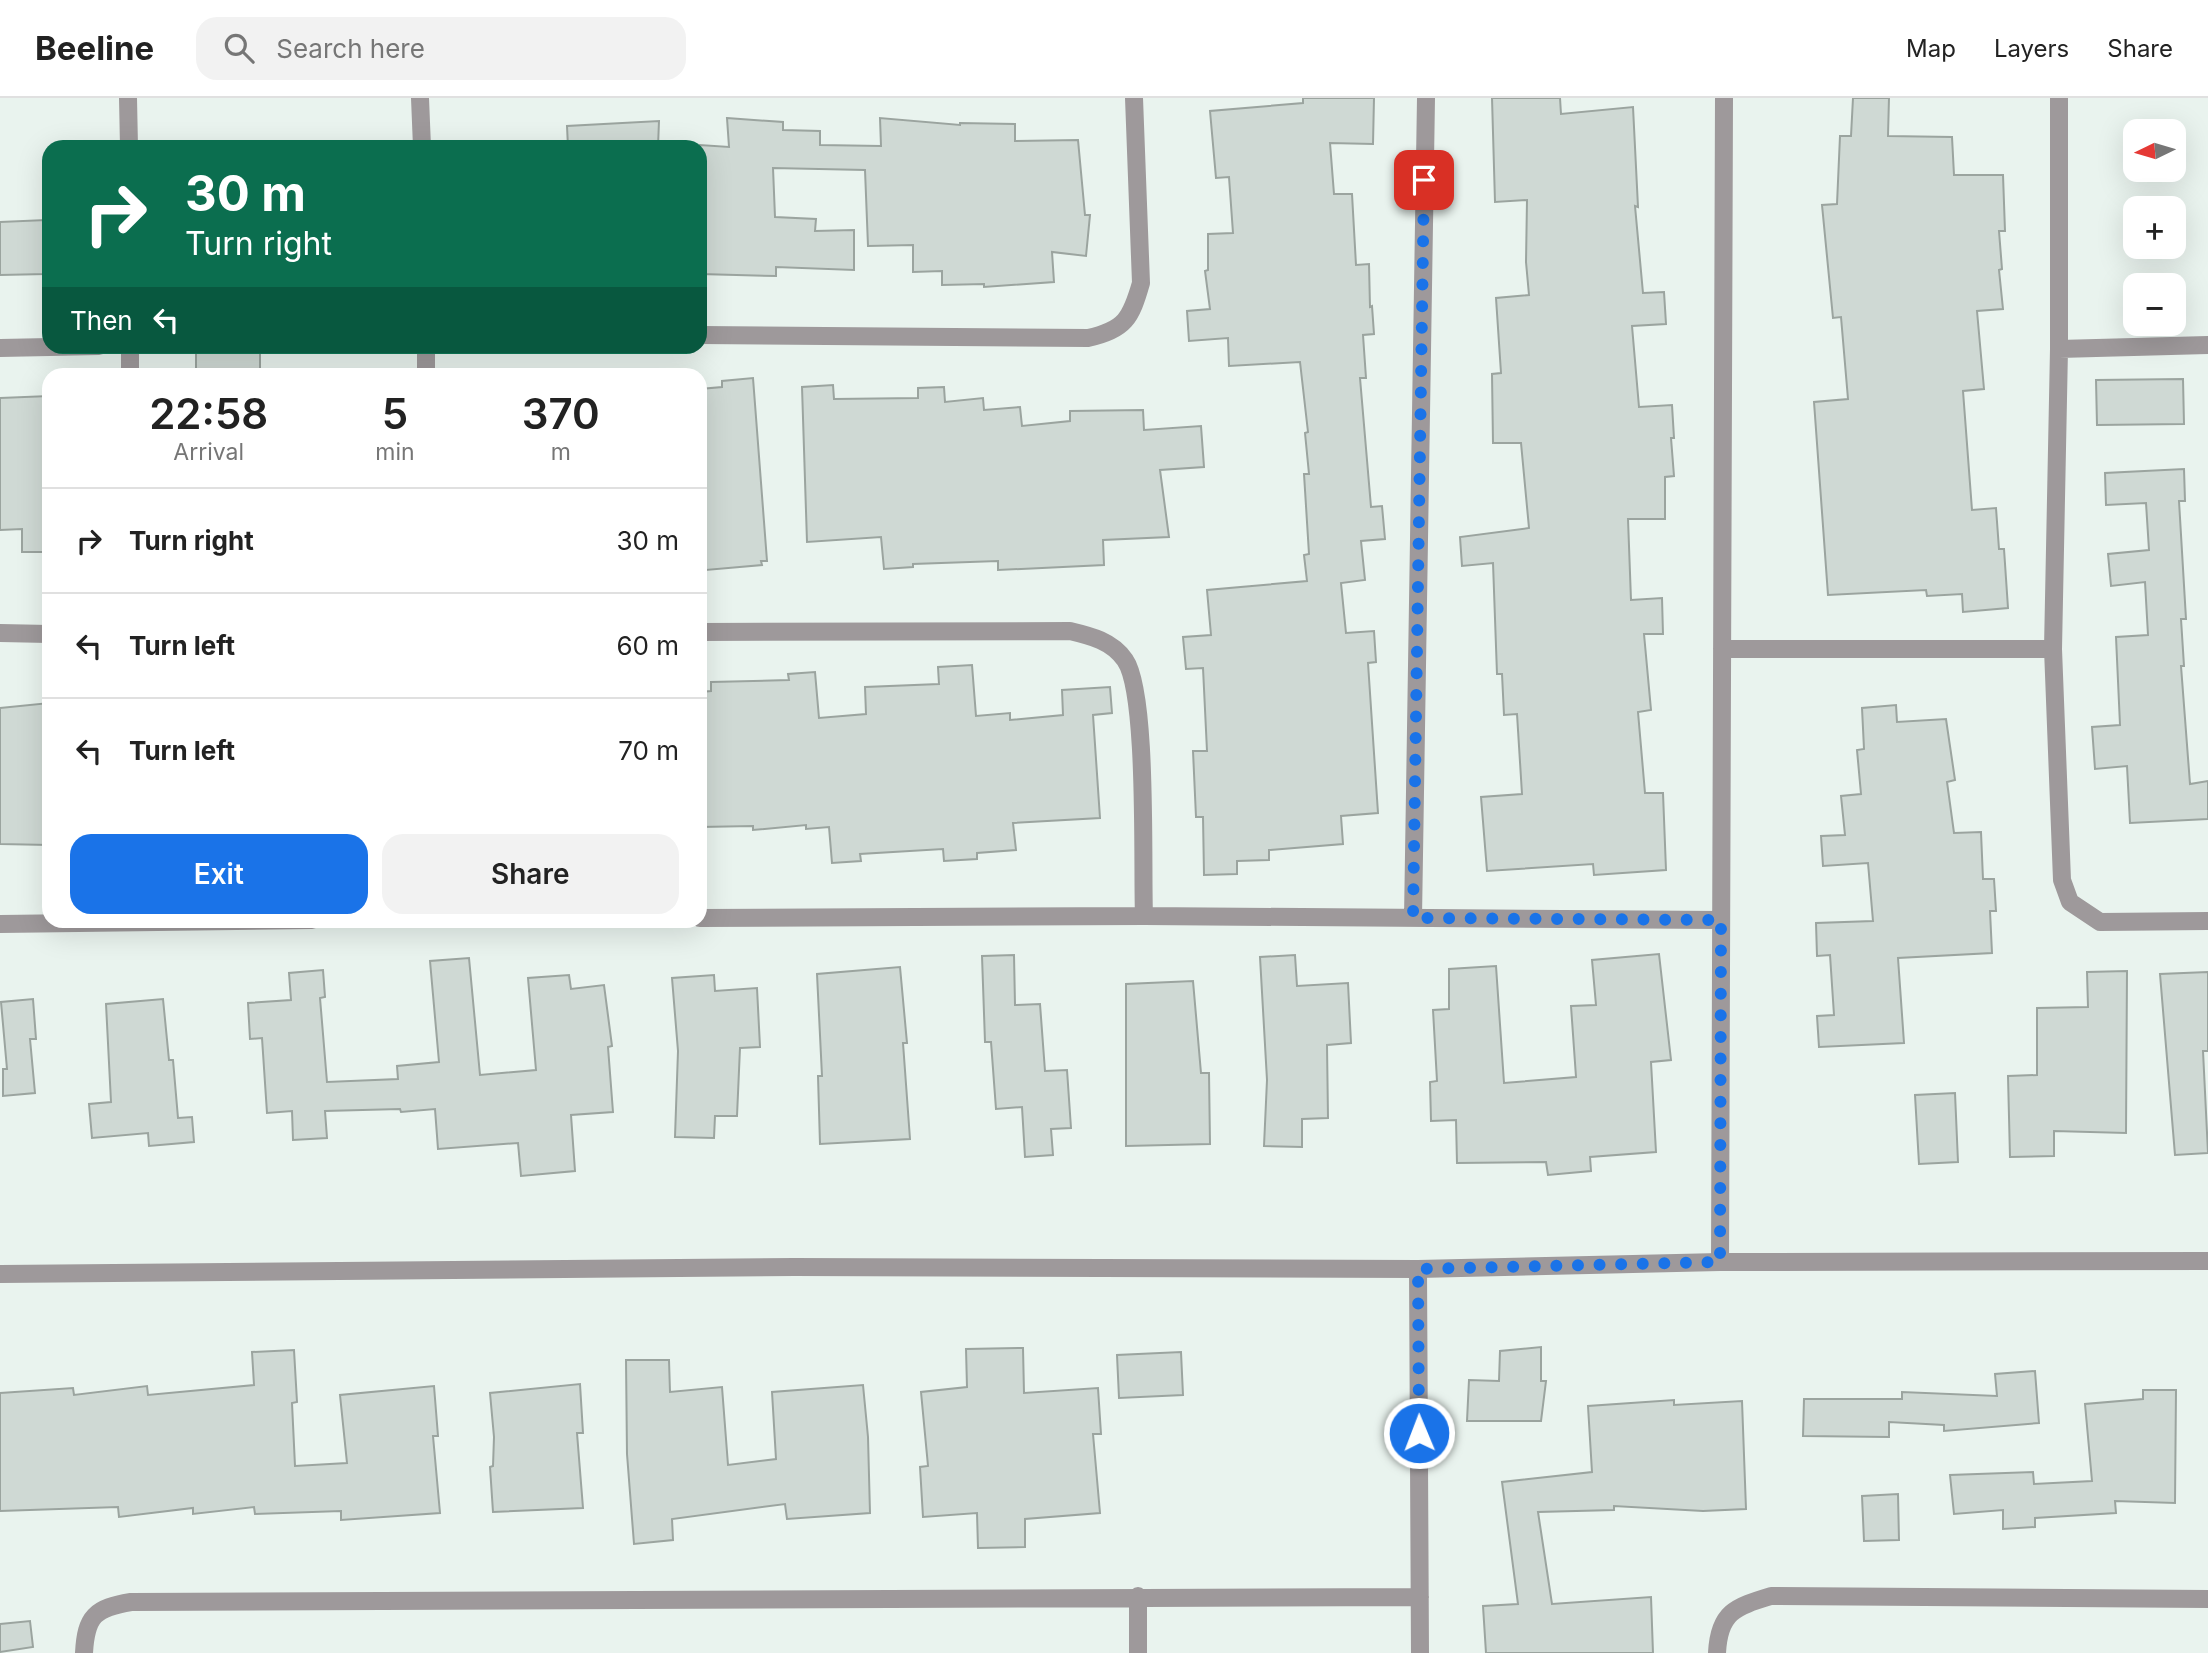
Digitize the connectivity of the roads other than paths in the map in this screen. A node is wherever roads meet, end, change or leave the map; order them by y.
1 (128, 98) edge
2 (420, 98) edge
3 (1134, 98) edge
4 (1426, 98) edge
5 (1724, 98) edge
6 (2059, 98) edge
7 (129, 140) edge
8 (422, 140) edge
9 (707, 335) edge
10 (2208, 345) edge
11 (42, 347) edge
12 (0, 348) edge
13 (2059, 349) junction
14 (707, 632) edge
15 (0, 633) edge
16 (42, 634) edge
17 (1722, 649) junction
18 (2053, 649) junction
19 (1144, 916) junction
20 (707, 918) edge
21 (1413, 918) junction
22 (1721, 920) junction
23 (2208, 920) edge
24 (42, 923) edge
25 (0, 924) edge
26 (2208, 1261) edge
27 (1720, 1262) junction
28 (1418, 1269) junction
29 (0, 1274) edge
30 (1138, 1596) junction
31 (1420, 1597) junction
32 (2208, 1598) edge
33 (84, 1653) edge
34 (1138, 1653) edge
35 (1420, 1653) edge
36 (1717, 1653) edge

1 - 7 street
2 - 8 street
3 - 9 street
4 - 21 street
5 - 17 street
6 - 13 street
10 - 13 street
11 - 12 street
13 - 18 street
14 - 19 street
15 - 16 street
17 - 18 street
17 - 22 street
18 - 23 street
19 - 20 street
19 - 21 street
21 - 22 street
22 - 27 street
24 - 25 street
26 - 27 street
27 - 28 street
28 - 29 street
28 - 31 street
30 - 31 street
30 - 33 street
30 - 34 street
31 - 35 street
32 - 36 street

